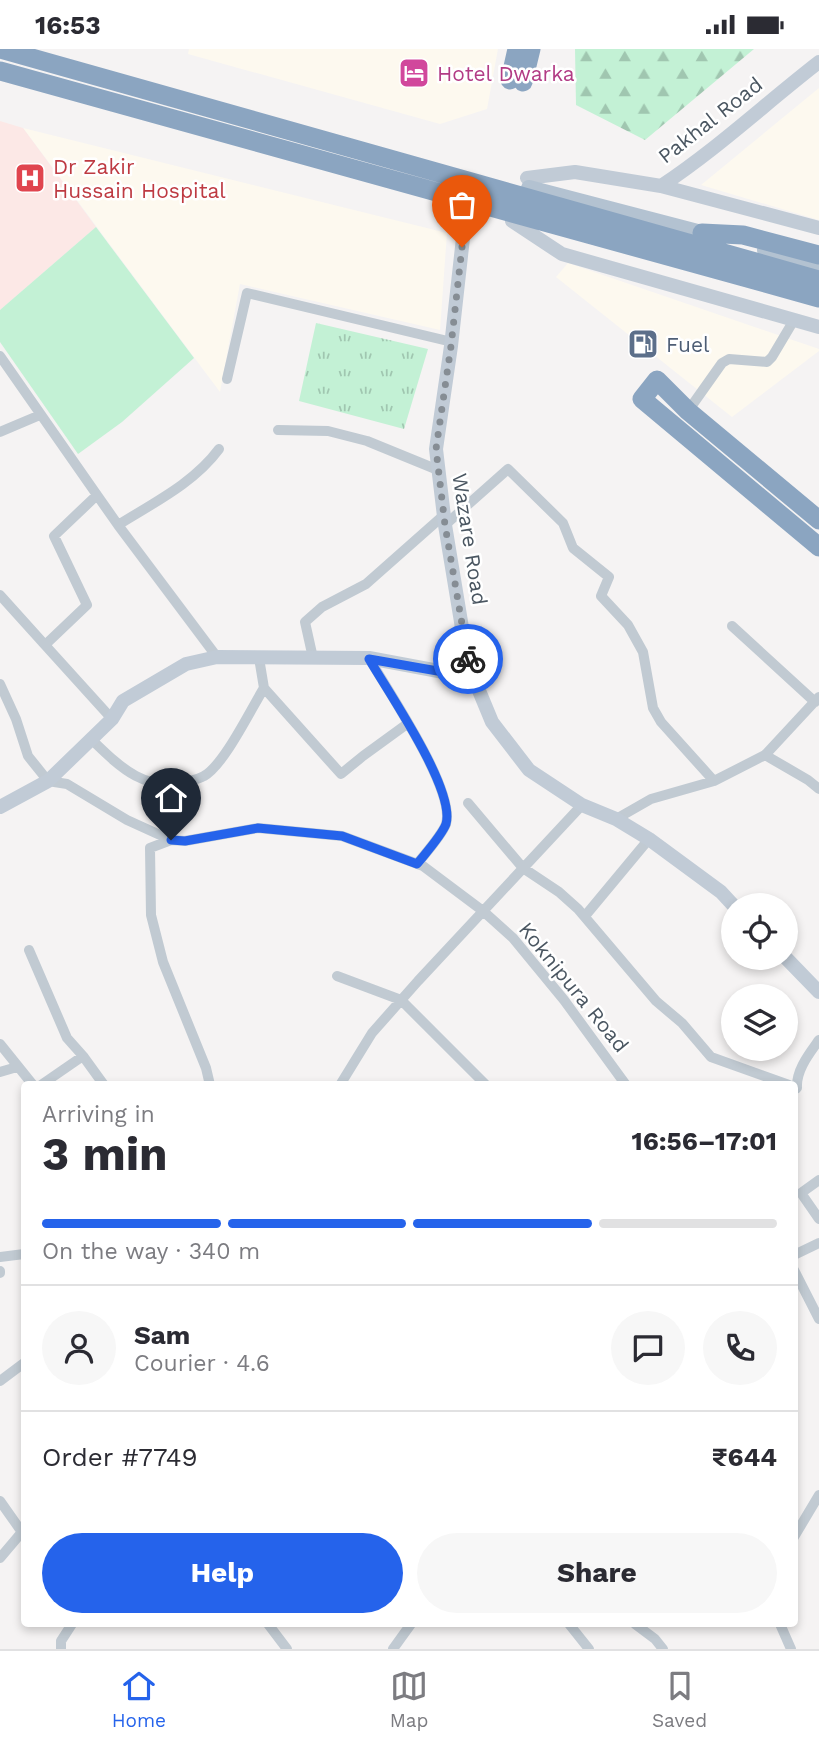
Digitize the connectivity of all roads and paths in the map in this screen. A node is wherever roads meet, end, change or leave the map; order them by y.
1 (0, 49) edge
2 (517, 49) edge
3 (531, 49) edge
4 (819, 62) edge
5 (0, 71) edge
6 (528, 183) joint
7 (661, 186) junction
8 (466, 220) dead end
9 (512, 221) joint
10 (819, 228) edge
11 (702, 233) junction
12 (819, 255) edge
13 (819, 265) edge
14 (692, 269) junction
15 (819, 280) edge
16 (819, 298) edge
17 (819, 305) edge
18 (819, 311) edge
19 (794, 320) junction
20 (819, 327) edge
21 (452, 342) junction
22 (0, 356) edge
23 (227, 379) dead end
24 (688, 411) junction
25 (40, 415) junction
26 (278, 430) dead end
27 (0, 432) edge
28 (219, 449) dead end
29 (438, 470) junction
30 (97, 495) junction
31 (444, 520) junction
32 (819, 520) edge
33 (118, 525) junction
34 (819, 547) edge
35 (0, 595) edge
36 (732, 626) dead end
37 (44, 645) junction
38 (217, 657) junction
39 (259, 658) junction
40 (313, 658) junction
41 (369, 659) junction
42 (468, 664) junction
43 (0, 684) edge
44 (264, 688) junction
45 (817, 699) edge
46 (112, 719) junction
47 (407, 724) junction
48 (91, 739) junction
49 (765, 755) junction
50 (48, 781) junction
51 (714, 781) junction
52 (819, 789) edge
53 (468, 803) dead end
54 (582, 805) junction
55 (0, 807) edge
56 (617, 819) junction
57 (649, 839) junction
58 (171, 840) junction
59 (417, 864) junction
60 (523, 868) junction
61 (722, 893) edge
62 (483, 911) junction
63 (585, 916) junction
64 (29, 950) dead end
65 (798, 970) edge
66 (337, 977) dead end
67 (819, 992) edge
68 (401, 1000) junction
69 (819, 1040) edge
70 (0, 1044) edge
71 (83, 1056) junction
72 (17, 1067) junction
73 (0, 1072) edge
74 (29, 1081) edge
75 (47, 1081) edge
76 (101, 1081) edge
77 (209, 1081) edge
78 (343, 1081) edge
79 (482, 1081) edge
80 (623, 1081) edge
81 (777, 1081) edge
82 (795, 1081) edge
83 (819, 1180) edge
84 (819, 1219) edge
85 (819, 1243) edge
86 (798, 1253) edge
87 (21, 1254) edge
88 (0, 1257) edge
89 (798, 1278) edge
90 (819, 1319) edge
91 (21, 1365) edge
92 (0, 1381) edge
93 (819, 1495) edge
94 (0, 1501) edge
95 (20, 1530) edge
96 (798, 1530) edge
97 (0, 1558) edge
98 (70, 1627) edge
99 (270, 1627) edge
100 (409, 1627) edge
101 (571, 1627) edge
102 (639, 1627) edge
103 (781, 1627) edge
104 (61, 1649) edge
105 (287, 1649) edge
106 (393, 1649) edge
107 (589, 1649) edge
108 (663, 1649) edge
109 (791, 1649) edge

1 - 15 highway
2 - 3 highway
4 - 7 street, Pakhal Road
5 - 16 highway
6 - 7 street
6 - 11 main road
7 - 10 street
8 - 21 street, Wazare Road
9 - 14 main road
9 - 19 street
11 - 12 highway
11 - 13 main road
14 - 17 main road
14 - 18 highway
19 - 20 street
19 - 24 street
21 - 23 street
21 - 29 street, Wazare Road
22 - 25 street
24 - 32 highway
24 - 34 highway
25 - 27 street
25 - 30 street
26 - 29 street
28 - 33 street
29 - 31 street, Wazare Road
30 - 33 street
30 - 37 street
31 - 40 street
31 - 42 street, Wazare Road
31 - 51 street
33 - 38 street
35 - 37 street
36 - 45 street
37 - 46 street
38 - 39 street
38 - 46 street
39 - 40 street
39 - 44 street
40 - 41 street
41 - 42 street
41 - 47 street
42 - 54 street, Wazare Road
43 - 50 street
44 - 47 street
44 - 48 street
45 - 49 street
46 - 48 street
47 - 59 street
48 - 50 street
49 - 51 street
49 - 52 street
50 - 55 street
50 - 58 street, Koknipura Road
51 - 56 street
53 - 60 street
54 - 56 street, Wazare Road
54 - 60 street
56 - 57 street, Wazare Road
57 - 61 street, Wazare Road
57 - 63 street
58 - 59 street, Koknipura Road
58 - 77 street
59 - 62 street, Koknipura Road
60 - 62 street
60 - 63 street
62 - 68 street
62 - 80 street, Koknipura Road
63 - 81 street
64 - 71 street
65 - 67 street
66 - 68 street
68 - 78 street
68 - 79 street
69 - 82 street
70 - 72 street
71 - 75 street
71 - 76 street
72 - 73 street
72 - 74 street
83 - 84 street
85 - 86 street
87 - 88 street
89 - 90 street
91 - 92 street
93 - 96 street
94 - 95 street
95 - 97 street
98 - 104 street
99 - 105 street
100 - 106 street
101 - 107 street
102 - 108 street
103 - 109 street

